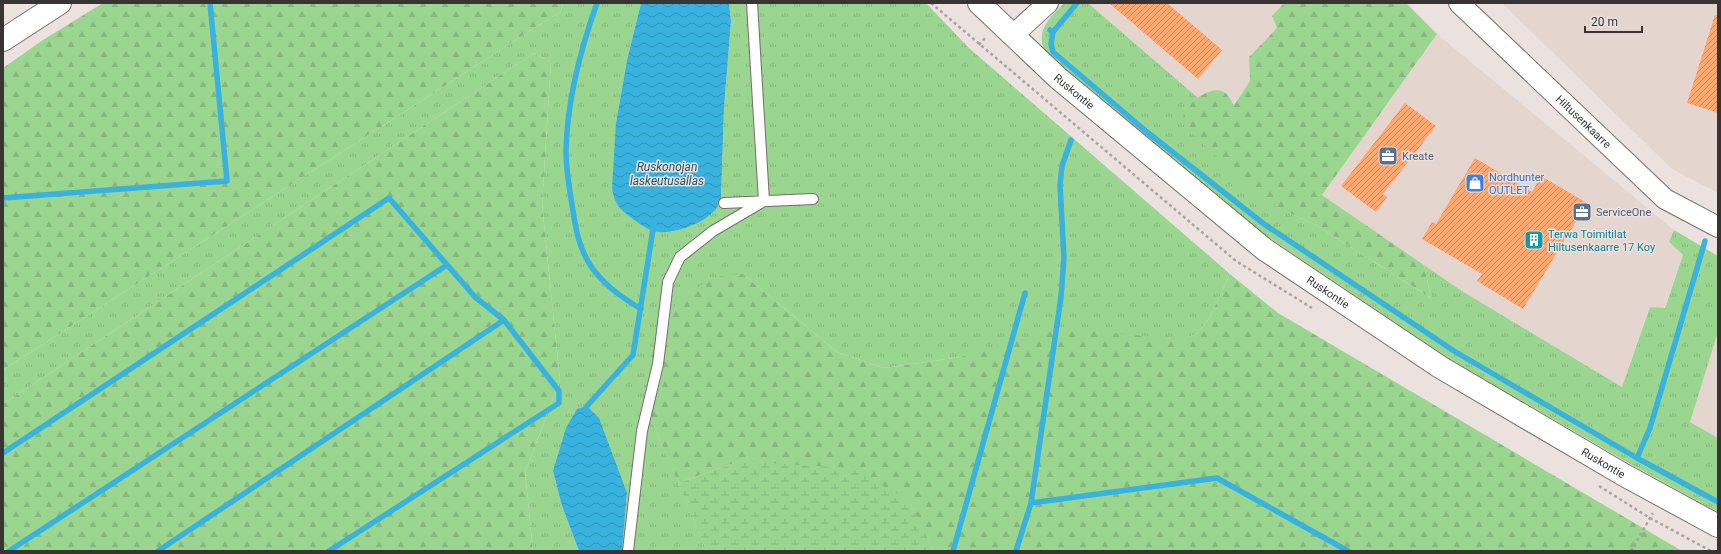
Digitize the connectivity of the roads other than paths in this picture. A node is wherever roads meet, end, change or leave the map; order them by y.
1 (60, 3) edge
2 (752, 3) edge
3 (979, 3) edge
4 (1048, 3) edge
5 (1459, 3) edge
6 (1013, 35) junction
7 (3, 40) edge
8 (813, 199) dead end
9 (764, 201) junction
10 (724, 204) dead end
11 (1718, 227) edge
12 (1718, 526) edge
13 (628, 551) edge

1 - 7 main road
2 - 9 lane
3 - 6 main road, Ruskontie
4 - 6 street
5 - 11 street, Hiltusenkaarre
6 - 12 main road, Ruskontie
8 - 9 lane
9 - 10 lane
9 - 13 lane

